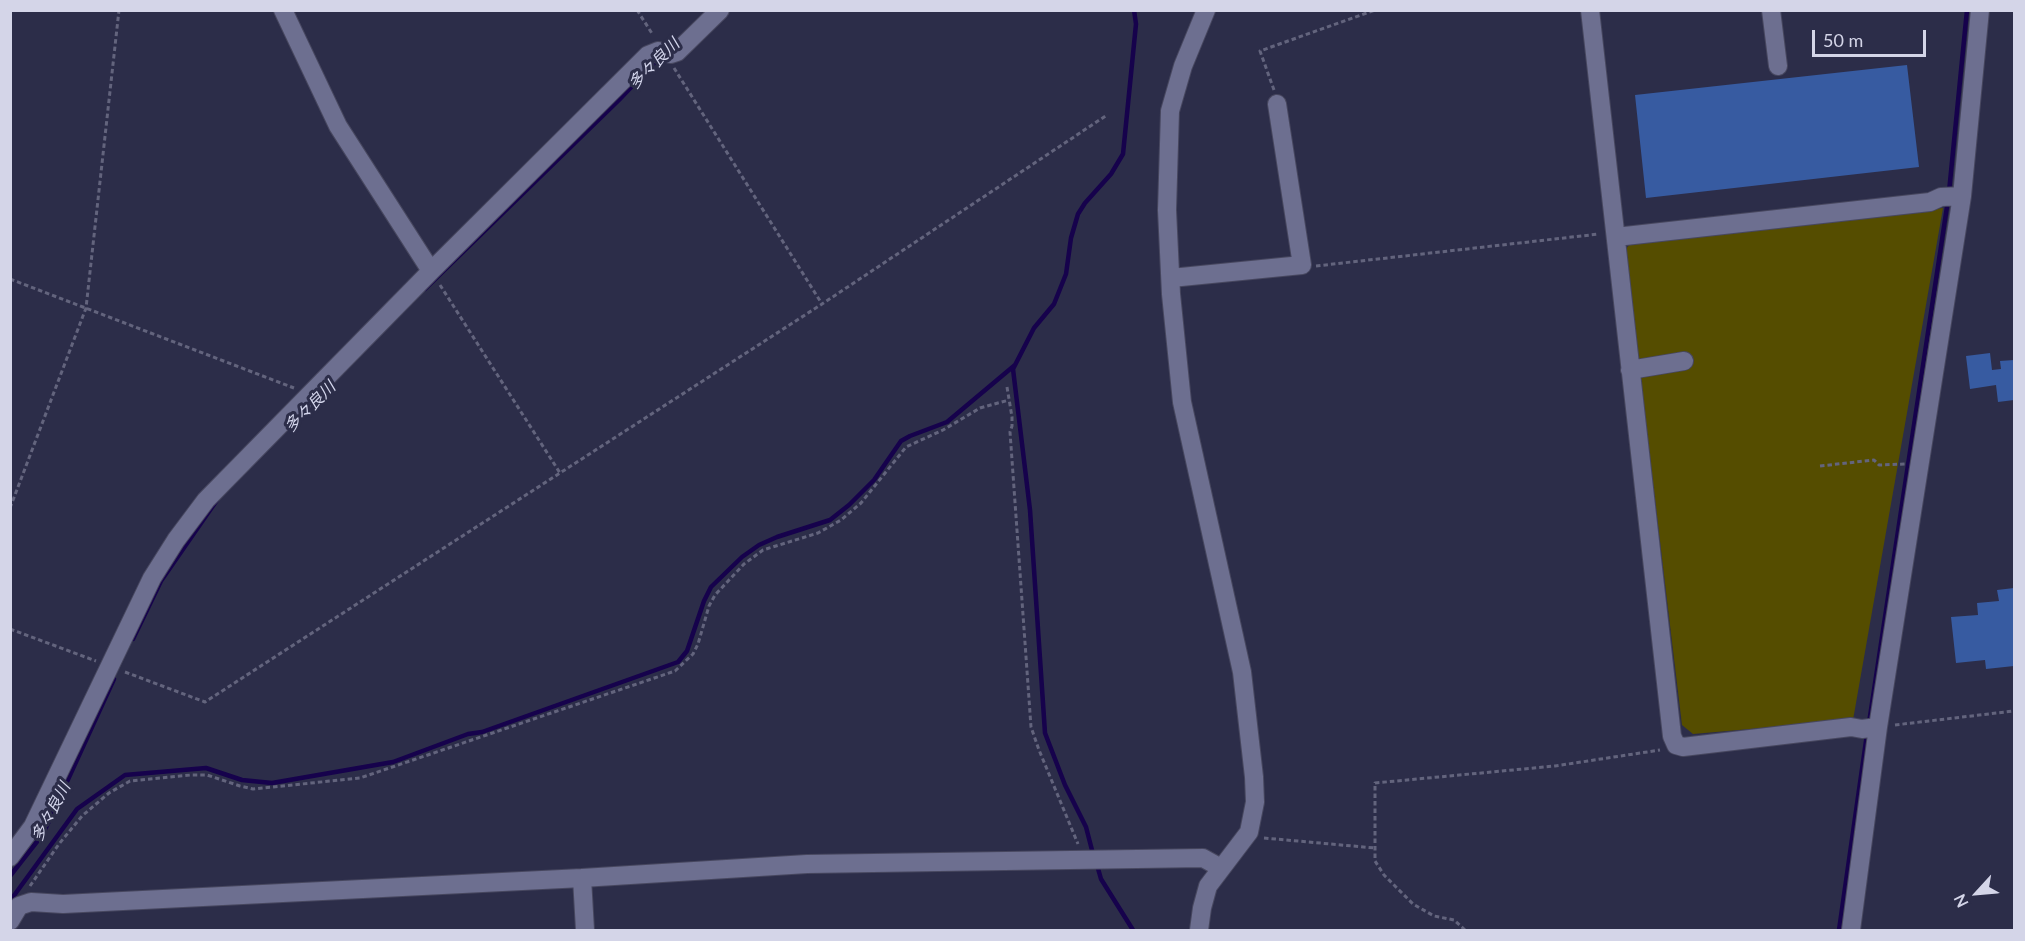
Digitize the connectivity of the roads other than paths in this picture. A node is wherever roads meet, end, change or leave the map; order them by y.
1 (283, 10) edge
2 (720, 10) edge
3 (1206, 10) edge
4 (1590, 10) edge
5 (1771, 10) edge
6 (1980, 10) edge
7 (1779, 66) dead end
8 (1277, 104) road end
9 (1953, 196) junction
10 (1616, 237) junction
11 (431, 271) junction
12 (1171, 278) junction
13 (1684, 361) dead end
14 (1630, 370) junction
15 (1871, 728) junction
16 (10, 857) edge
17 (1221, 868) junction
18 (582, 878) junction
19 (15, 914) edge
20 (585, 930) edge
21 (1199, 930) edge
22 (1851, 930) edge

1 - 11 street
2 - 11 street
3 - 12 street
4 - 10 street
5 - 7 street
6 - 9 street
8 - 12 street
9 - 10 street
9 - 15 street
10 - 14 street
11 - 16 street
12 - 17 street
13 - 14 street
14 - 15 street
15 - 22 street
17 - 18 street
17 - 21 street
18 - 19 street
18 - 20 street

